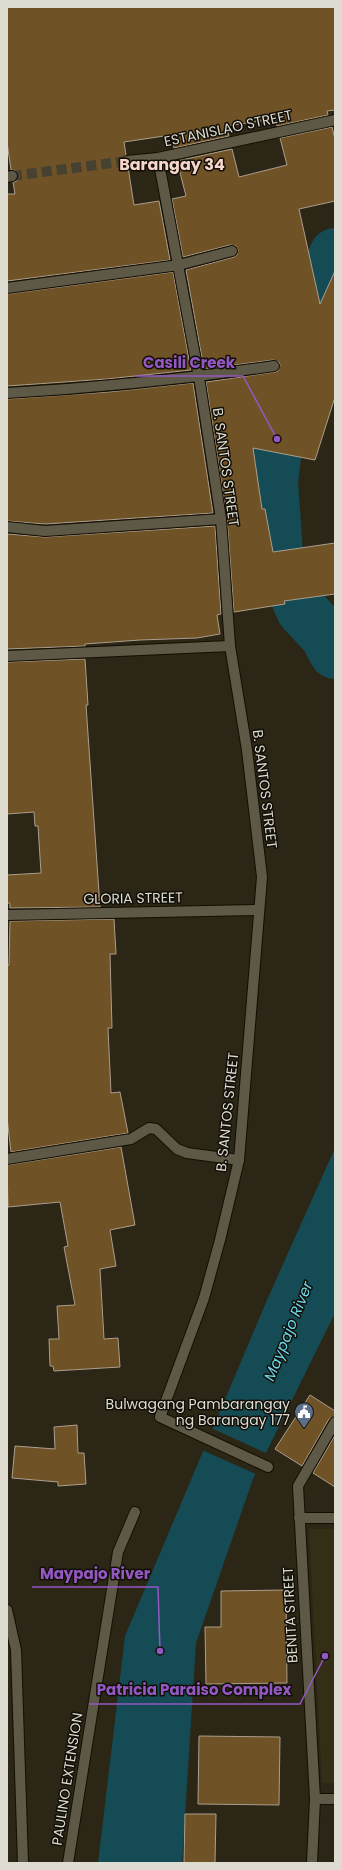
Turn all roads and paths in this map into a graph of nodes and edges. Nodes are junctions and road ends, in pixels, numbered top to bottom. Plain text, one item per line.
1 (335, 120) edge
2 (158, 158) junction
3 (127, 161) tunnel mouth
4 (232, 251) dead end
5 (179, 265) junction
6 (7, 288) edge
7 (274, 366) dead end
8 (199, 376) junction
9 (7, 393) edge
10 (221, 519) junction
11 (7, 527) edge
12 (230, 646) junction
13 (7, 656) edge
14 (259, 910) junction
15 (7, 915) edge
16 (7, 1159) edge
17 (239, 1160) junction
18 (335, 1422) edge
19 (268, 1467) dead end
20 (135, 1512) dead end
21 (298, 1518) junction
22 (335, 1518) edge
23 (7, 1610) edge
24 (315, 1799) junction
25 (335, 1799) edge
26 (23, 1863) edge
27 (68, 1863) edge
28 (312, 1863) edge

1 - 2 street, ESTANISLAO STREET
2 - 3 street, ESTANISLAO STREET
2 - 5 street, B. SANTOS STREET
4 - 5 street
5 - 6 street
5 - 8 street, B. SANTOS STREET
7 - 8 street
8 - 9 street
8 - 10 street, B. SANTOS STREET
10 - 11 street
10 - 12 street, B. SANTOS STREET
12 - 13 street
12 - 14 street, B. SANTOS STREET
14 - 15 street, GLORIA STREET
14 - 17 street, B. SANTOS STREET
16 - 17 street
17 - 19 street, B. SANTOS STREET
18 - 21 street, BENITA STREET
20 - 27 street, PAULINO EXTENSION
21 - 22 street
21 - 24 street, BENITA STREET
23 - 26 street
24 - 25 street
24 - 28 street, BENITA STREET

